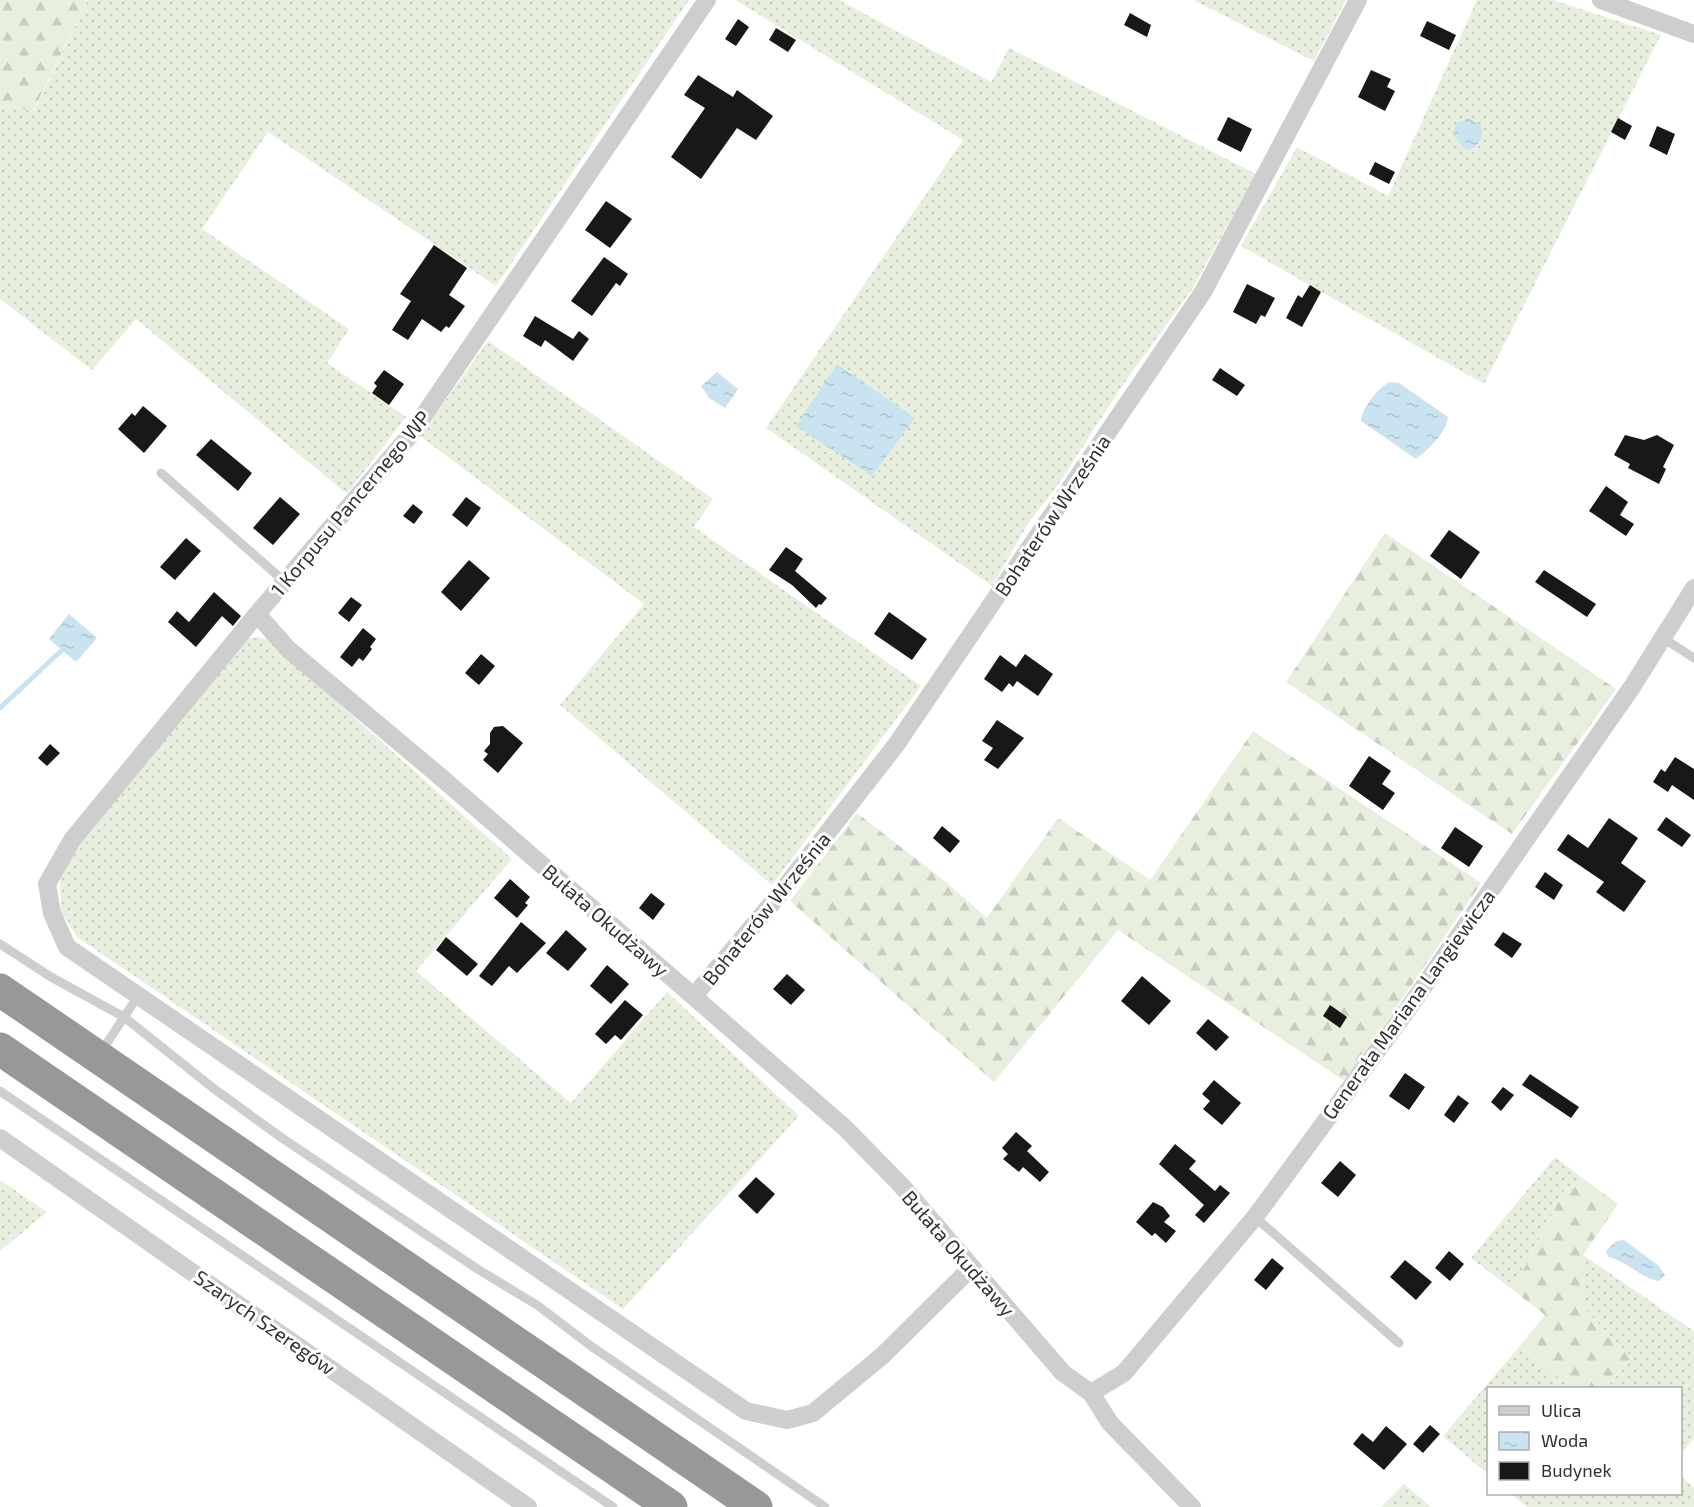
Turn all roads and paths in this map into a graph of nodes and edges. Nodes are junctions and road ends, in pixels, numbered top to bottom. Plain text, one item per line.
1 (707, 0) edge
2 (1358, 0) edge
3 (1601, 0) edge
4 (1694, 34) edge
5 (161, 473) dead end
6 (285, 582) junction
7 (1694, 588) edge
8 (257, 614) junction
9 (1663, 638) junction
10 (1694, 658) edge
11 (0, 944) edge
12 (0, 990) edge
13 (138, 996) junction
14 (694, 996) junction
15 (124, 1017) junction
16 (0, 1049) edge
17 (98, 1057) junction
18 (0, 1091) edge
19 (0, 1138) edge
20 (1255, 1217) junction
21 (971, 1268) junction
22 (1399, 1342) dead end
23 (1091, 1393) junction
24 (528, 1507) edge
25 (613, 1507) edge
26 (671, 1507) edge
27 (756, 1507) edge
28 (825, 1507) edge
29 (1192, 1507) edge

1 - 6 street, 1 Korpusu Pancernego WP
2 - 14 street, Bohaterów Września
3 - 4 street
5 - 6 lane
6 - 8 street, 1 Korpusu Pancernego WP
7 - 9 street, Generała Mariana Langiewicza
8 - 13 street, 1 Korpusu Pancernego WP
8 - 14 street, Bułata Okudżawy
9 - 10 lane
9 - 20 street, Generała Mariana Langiewicza
11 - 15 lane
12 - 17 highway
13 - 15 lane
13 - 21 street, 1 Korpusu Pancernego WP
14 - 21 street, Bułata Okudżawy
15 - 17 lane
15 - 28 lane
16 - 26 highway
17 - 27 highway
18 - 25 lane
19 - 24 street, Szarych Szeregów
20 - 22 lane
20 - 23 street, Generała Mariana Langiewicza
21 - 23 street, Bułata Okudżawy
23 - 29 street

